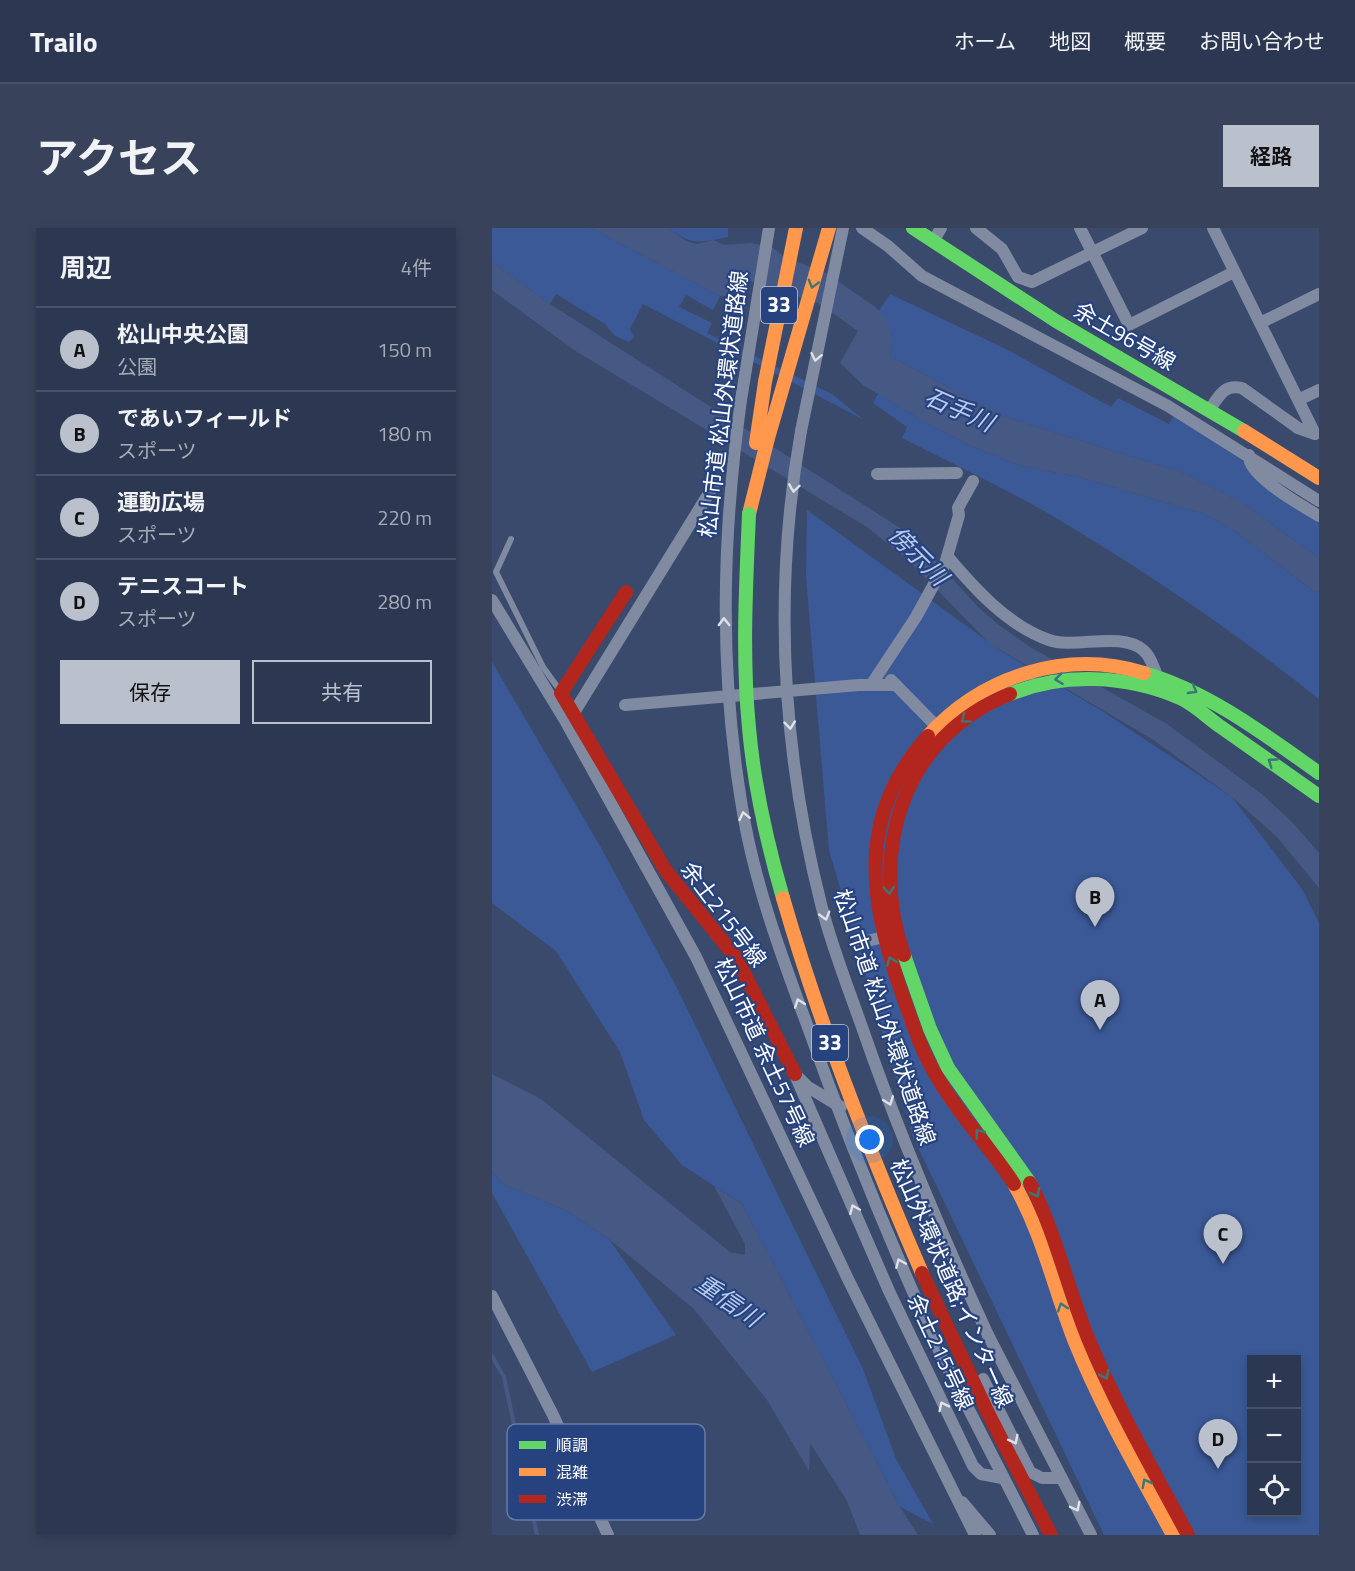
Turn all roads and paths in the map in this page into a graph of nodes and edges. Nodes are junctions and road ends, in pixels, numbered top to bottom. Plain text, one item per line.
1 (769, 228) edge
2 (781, 228) edge
3 (796, 228) edge
4 (829, 228) edge
5 (862, 228) edge
6 (913, 228) edge
7 (976, 228) edge
8 (1080, 228) edge
9 (1142, 228) edge
10 (1213, 228) edge
11 (842, 233) edge
12 (938, 234) edge
13 (1092, 253) junction
14 (1234, 272) junction
15 (1319, 294) edge
16 (1260, 323) junction
17 (765, 382) junction
18 (1319, 390) edge
19 (1299, 402) junction
20 (1210, 409) junction
21 (1284, 418) junction
22 (1316, 430) edge
23 (1249, 455) junction
24 (957, 473) dead end
25 (877, 474) dead end
26 (1319, 478) edge
27 (972, 481) dead end
28 (714, 485) dead end
29 (1319, 501) edge
30 (749, 514) junction
31 (1319, 516) edge
32 (511, 539) dead end
33 (946, 560) junction
34 (626, 592) dead end
35 (492, 600) edge
36 (882, 670) junction
37 (1156, 673) junction
38 (896, 685) junction
39 (871, 686) junction
40 (557, 697) junction
41 (625, 705) dead end
42 (570, 719) junction
43 (935, 725) junction
44 (945, 736) junction
45 (1319, 773) edge
46 (1319, 796) edge
47 (889, 935) junction
48 (860, 943) dead end
49 (795, 1074) junction
50 (492, 1296) edge
51 (557, 1424) edge
52 (1002, 1478) junction
53 (1061, 1478) junction
54 (955, 1494) junction
55 (601, 1520) edge
56 (608, 1535) edge
57 (975, 1535) edge
58 (990, 1535) edge
59 (1033, 1535) edge
60 (1051, 1535) edge
61 (1091, 1535) edge
62 (1173, 1535) edge
63 (1188, 1535) edge

52 -> 1 street, 松山市道 松山外環状道路線, bridge
2 - 17 main road
3 - 17 main road, 松山外環状道路;インター線 / 33
4 -> 30 main road, 33
5 - 23 street
6 - 12 main road, 余土96号線
7 - 13 street
8 - 13 street
9 - 13 street
10 - 14 street
11 -> 53 street, 松山市道 松山外環状道路線, bridge
12 - 20 main road, 余土96号線
13 - 14 street
14 - 16 street
15 - 16 street
16 - 19 street
17 - 30 main road, 松山外環状道路;インター線 / 33
18 - 19 street
19 - 21 street
19 - 22 street
20 - 21 street
20 - 26 main road, 余土96号線
21 - 22 street
23 - 29 street
23 - 31 street
24 - 25 street
27 - 33 street
28 - 42 street
30 - 60 main road, 松山外環状道路;インター線 / 33, bridge
32 - 40 lane
33 - 36 street
33 - 37 street
34 - 40 main road
35 - 40 street
36 - 38 street
36 - 39 street
37 - 43 main road
37 -> 45 main road
38 - 39 street
38 - 43 street
39 - 41 street
40 - 42 main road, 余土215号線
42 - 49 main road, 余土215号線
42 - 54 street, 松山市道 余土57号線
43 - 44 street
43 - 47 main road
46 -> 44 main road
44 -> 47 main road
47 - 48 street
62 -> 47 main road
47 -> 63 main road
52 -> 49 street, 余土215号線
49 -> 53 street
50 - 51 street
52 - 59 street, 松山市道 松山外環状道路線
53 -> 61 street, 松山市道 松山外環状道路線
54 - 57 street, 松山市道 余土57号線
54 - 58 street
55 - 56 street

